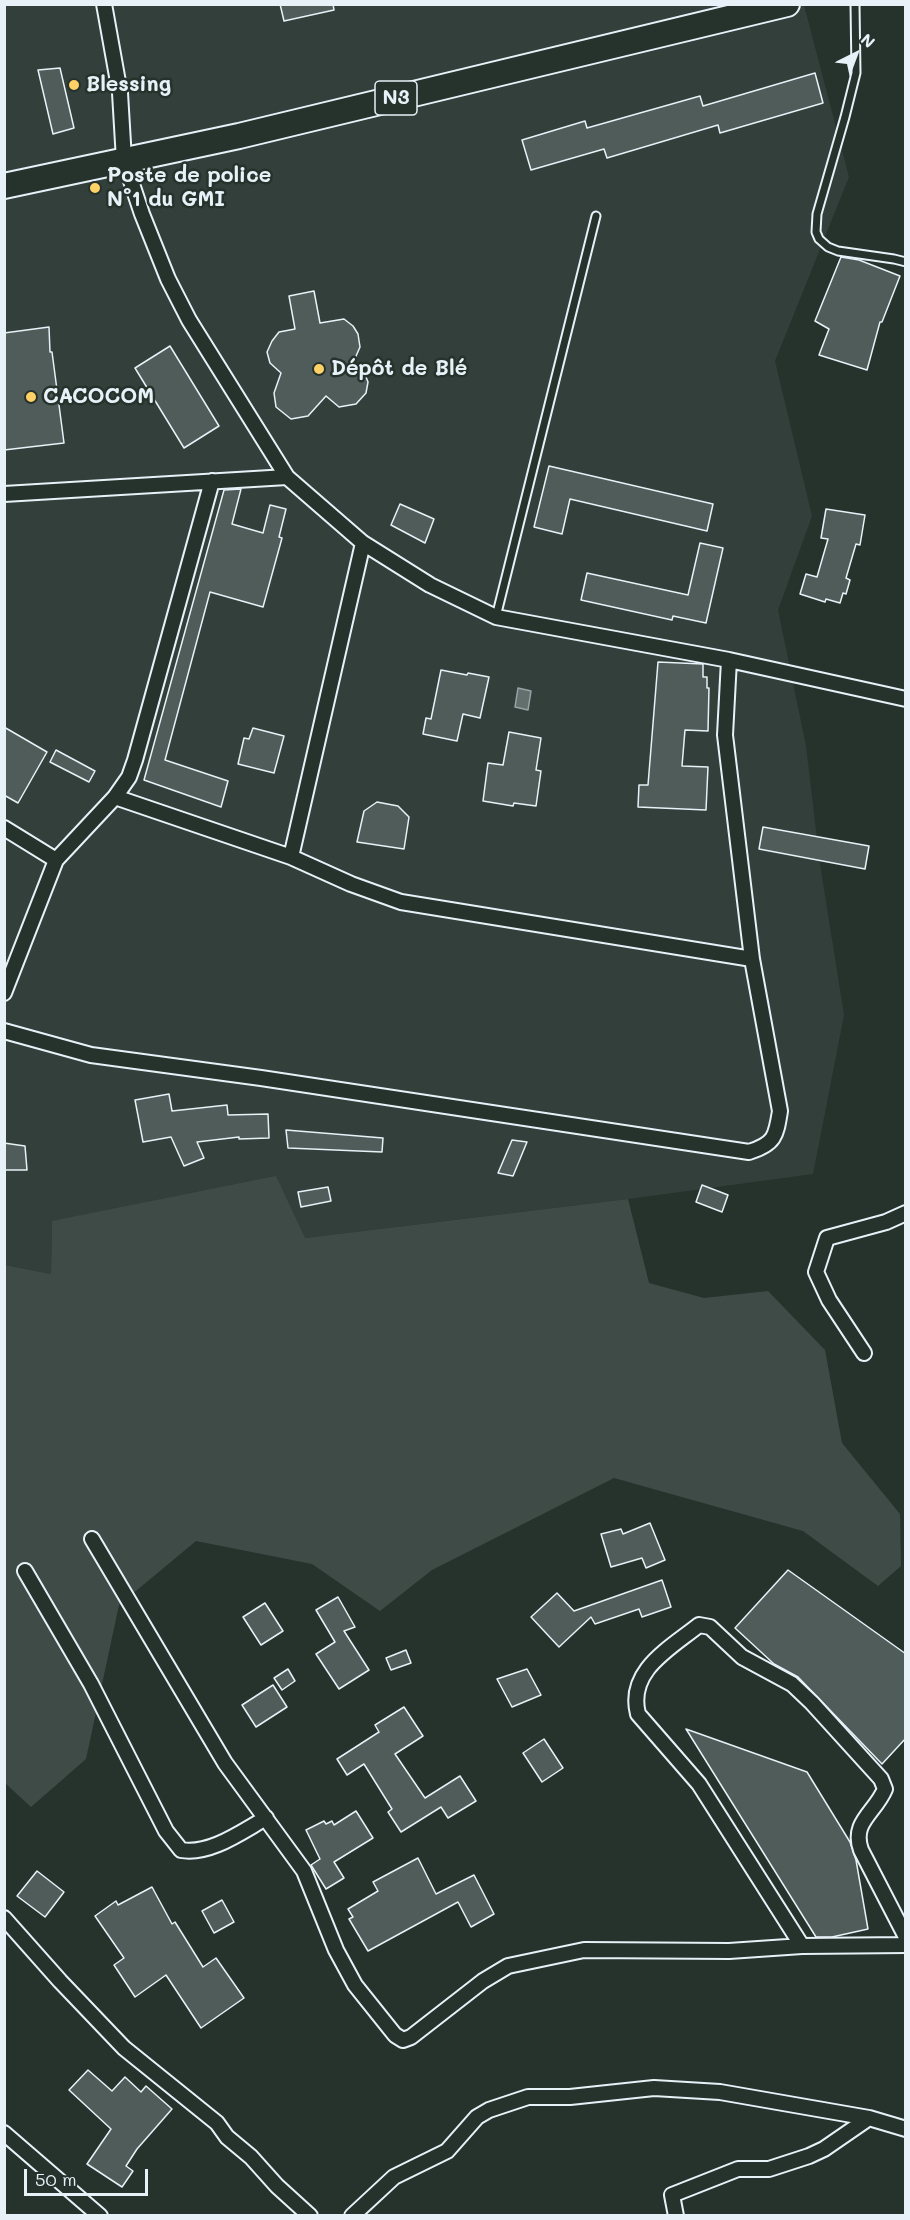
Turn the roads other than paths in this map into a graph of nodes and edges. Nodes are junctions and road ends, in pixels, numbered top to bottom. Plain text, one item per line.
1 (104, 4) edge
2 (787, 4) edge
3 (855, 4) edge
4 (124, 160) junction
5 (4, 186) edge
6 (596, 216) dead end
7 (906, 262) edge
8 (287, 477) junction
9 (212, 482) junction
10 (4, 494) edge
11 (363, 543) junction
12 (496, 617) junction
13 (729, 660) junction
14 (906, 699) edge
15 (115, 797) junction
16 (4, 828) edge
17 (291, 857) junction
18 (56, 860) junction
19 (752, 959) junction
20 (4, 993) edge
21 (4, 1031) edge
22 (906, 1213) edge
23 (864, 1353) dead end
24 (92, 1539) dead end
25 (25, 1571) dead end
26 (266, 1818) junction
27 (4, 1918) edge
28 (906, 1937) edge
29 (906, 1945) edge
30 (802, 1946) junction
31 (869, 2118) junction
32 (906, 2129) edge
33 (4, 2133) edge
34 (100, 2216) edge
35 (310, 2216) edge
36 (352, 2216) edge
37 (676, 2216) edge

1 - 4 street
2 - 4 highway, N3
3 - 7 lane
4 - 5 highway, N3
4 - 8 street
6 - 12 lane
8 - 9 street
8 - 11 street
9 - 10 street
9 - 15 street
11 - 12 street
11 - 17 street
12 - 13 street
13 - 14 street
13 - 19 street
15 - 17 street
15 - 18 street
16 - 18 street
17 - 19 street
18 - 20 street
19 - 21 street
22 - 23 street
24 - 26 street
25 - 26 street
26 - 30 street
27 - 35 street
28 - 30 street
29 - 30 street
31 - 32 street
31 - 36 street
31 - 37 street
33 - 34 street

